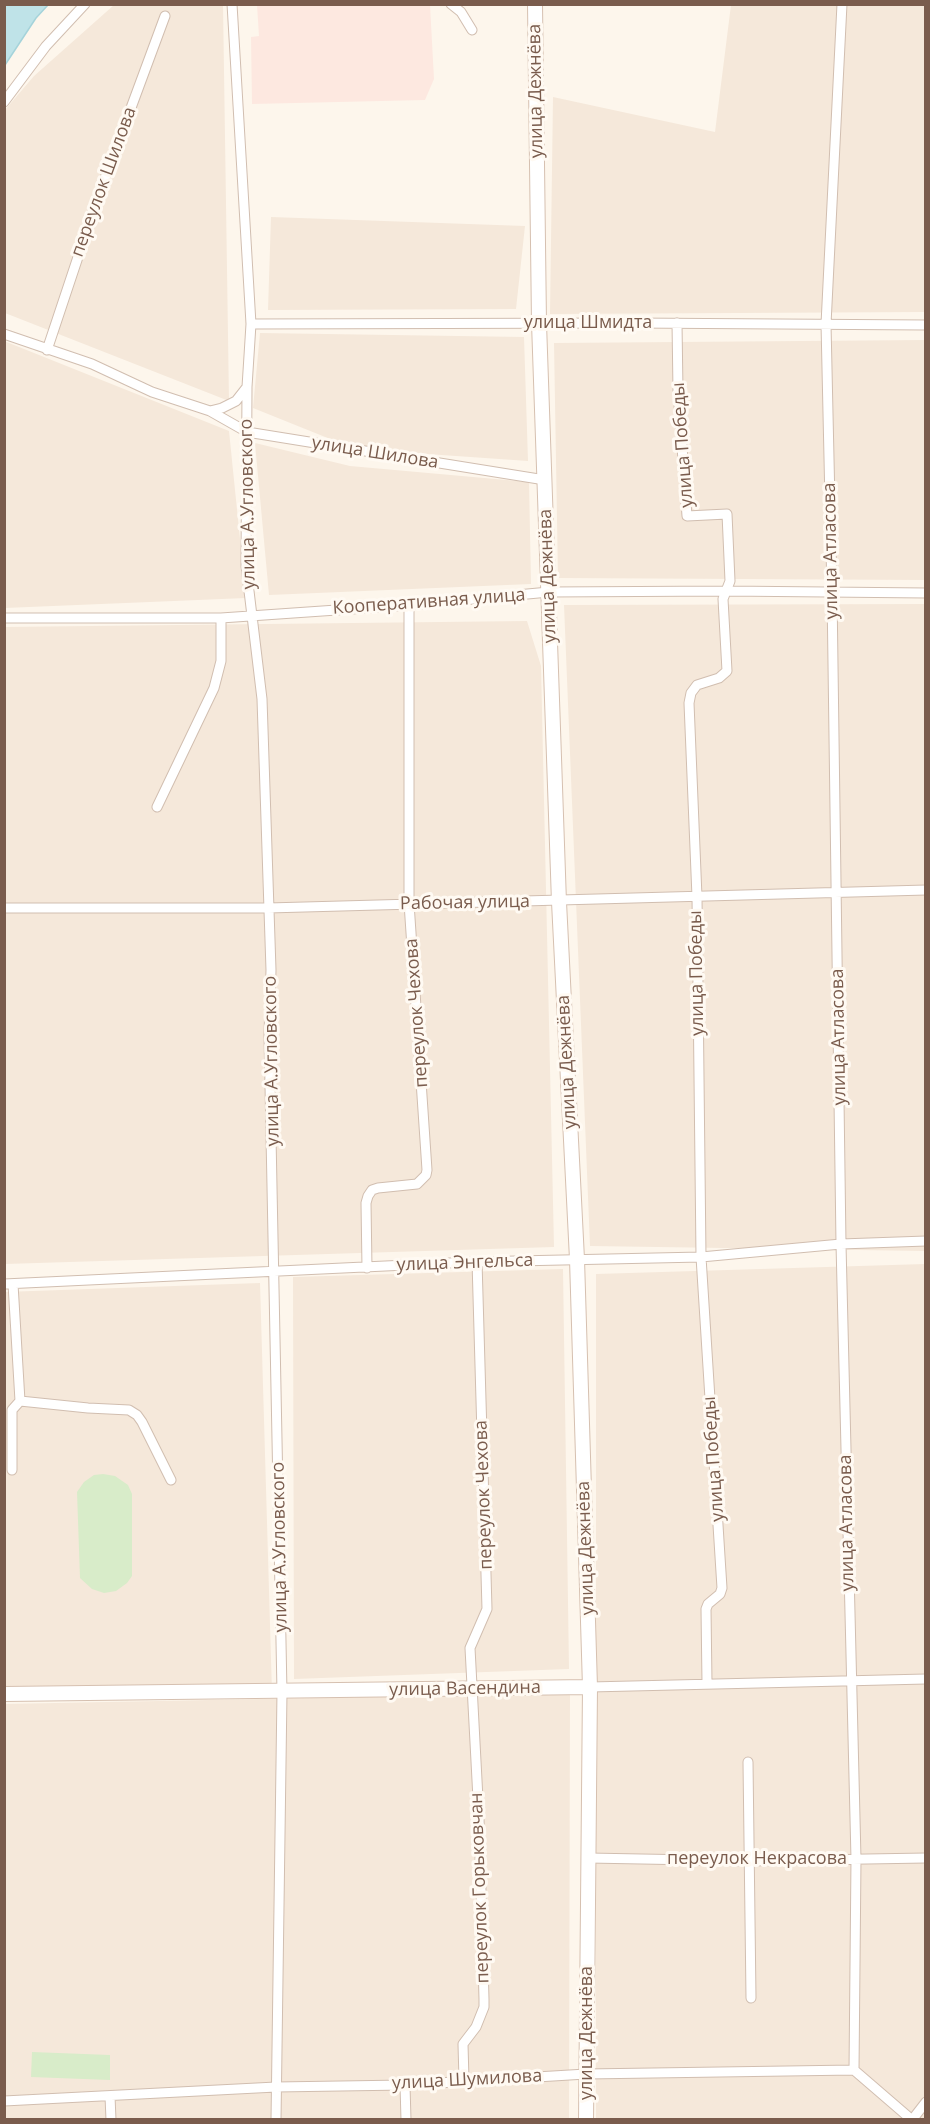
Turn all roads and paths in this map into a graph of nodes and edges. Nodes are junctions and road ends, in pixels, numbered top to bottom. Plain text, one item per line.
1 (85, 4) edge
2 (232, 4) edge
3 (451, 4) edge
4 (535, 4) edge
5 (842, 4) edge
6 (165, 16) dead end
7 (471, 30) dead end
8 (4, 102) edge
9 (539, 323) junction
10 (677, 323) junction
11 (251, 324) junction
12 (826, 324) junction
13 (926, 325) edge
14 (4, 334) edge
15 (47, 350) junction
16 (247, 387) junction
17 (210, 411) junction
18 (247, 432) junction
19 (545, 480) junction
20 (727, 591) junction
21 (549, 592) junction
22 (832, 592) junction
23 (926, 593) edge
24 (409, 605) junction
25 (250, 614) junction
26 (4, 618) edge
27 (221, 618) junction
28 (157, 807) dead end
29 (926, 890) edge
30 (837, 893) junction
31 (697, 897) junction
32 (559, 902) junction
33 (409, 903) junction
34 (4, 908) edge
35 (268, 908) junction
36 (926, 1241) edge
37 (841, 1244) junction
38 (701, 1257) junction
39 (578, 1259) junction
40 (477, 1262) junction
41 (367, 1268) junction
42 (275, 1271) junction
43 (9, 1284) edge
44 (20, 1401) junction
45 (12, 1470) dead end
46 (171, 1480) dead end
47 (926, 1679) edge
48 (851, 1681) junction
49 (707, 1683) junction
50 (590, 1687) junction
51 (471, 1689) junction
52 (282, 1692) junction
53 (4, 1694) edge
54 (748, 1762) dead end
55 (588, 1858) junction
56 (926, 1858) edge
57 (856, 1859) junction
58 (749, 1861) junction
59 (751, 1998) dead end
60 (854, 2070) junction
61 (586, 2074) junction
62 (465, 2080) junction
63 (405, 2085) junction
64 (276, 2087) junction
65 (110, 2096) junction
66 (4, 2101) edge
67 (926, 2102) edge
68 (111, 2120) edge
69 (276, 2120) edge
70 (406, 2120) edge
71 (586, 2120) edge
72 (912, 2120) edge

1 - 8 street
2 - 11 street, улица А.Угловского
3 - 7 street
4 - 9 main road, улица Дежнёва
5 - 12 street, улица Атласова
6 - 15 street, переулок Шилова
9 - 10 street, улица Шмидта
9 - 11 street, улица Шмидта
9 - 19 main road, улица Дежнёва
10 - 12 street, улица Шмидта
10 - 20 street, улица Победы
11 - 16 street, улица А.Угловского
12 - 13 street, улица Шмидта
12 - 22 street, улица Атласова
14 - 15 street, улица Шилова
15 - 17 street, улица Шилова
16 - 17 street
16 - 18 street, улица А.Угловского
17 - 18 street, улица Шилова
18 - 19 street, улица Шилова
18 - 25 street, улица А.Угловского
19 - 21 main road, улица Дежнёва
20 - 21 street, Кооперативная улица
20 - 22 street, Кооперативная улица
20 - 31 street, улица Победы
21 - 24 street, Кооперативная улица
21 - 32 main road, улица Дежнёва
22 - 23 street, Кооперативная улица
22 - 30 street, улица Атласова
24 - 25 street, Кооперативная улица
24 - 33 street, переулок Чехова
25 - 27 street, Кооперативная улица
25 - 35 street, улица А.Угловского
26 - 27 street, Кооперативная улица
27 - 28 street
29 - 30 street, Рабочая улица
30 - 31 street, Рабочая улица
30 - 37 street, улица Атласова
31 - 32 street, Рабочая улица
31 - 38 street, улица Победы
32 - 33 street, Рабочая улица
32 - 39 main road, улица Дежнёва
33 - 35 street, Рабочая улица
33 - 41 street, переулок Чехова
34 - 35 street, Рабочая улица
35 - 42 street, улица А.Угловского
36 - 37 street, улица Энгельса
37 - 38 street, улица Энгельса
37 - 48 street, улица Атласова
38 - 39 street, улица Энгельса
38 - 49 street, улица Победы
39 - 40 street, улица Энгельса
39 - 50 main road, улица Дежнёва
40 - 41 street, улица Энгельса
40 - 51 street, переулок Чехова
41 - 42 street, улица Энгельса
42 - 43 street, улица Энгельса
42 - 52 street, улица А.Угловского
43 - 44 street
44 - 45 street
44 - 46 street
47 - 48 street, улица Васендина
48 - 49 street, улица Васендина
48 - 57 street, улица Атласова
49 - 50 street, улица Васендина
50 - 51 main road, улица Васендина
50 - 55 main road, улица Дежнёва
51 - 52 main road, улица Васендина
51 - 62 street, переулок Горьковчан
52 - 53 main road, улица Васендина
52 - 64 street, улица А.Угловского
54 - 58 street
55 - 58 street, переулок Некрасова
55 - 61 main road, улица Дежнёва
56 - 57 street, переулок Некрасова
57 - 58 street, переулок Некрасова
57 - 60 street, улица Атласова
58 - 59 street
60 - 61 street, улица Шумилова
60 - 72 street
61 - 62 street, улица Шумилова
61 - 71 main road, улица Дежнёва
62 - 63 street, улица Шумилова
63 - 64 street, улица Шумилова
63 - 70 street
64 - 65 street, улица Шумилова
64 - 69 street, улица А.Угловского
65 - 66 street, улица Шумилова
65 - 68 street
67 - 72 street

